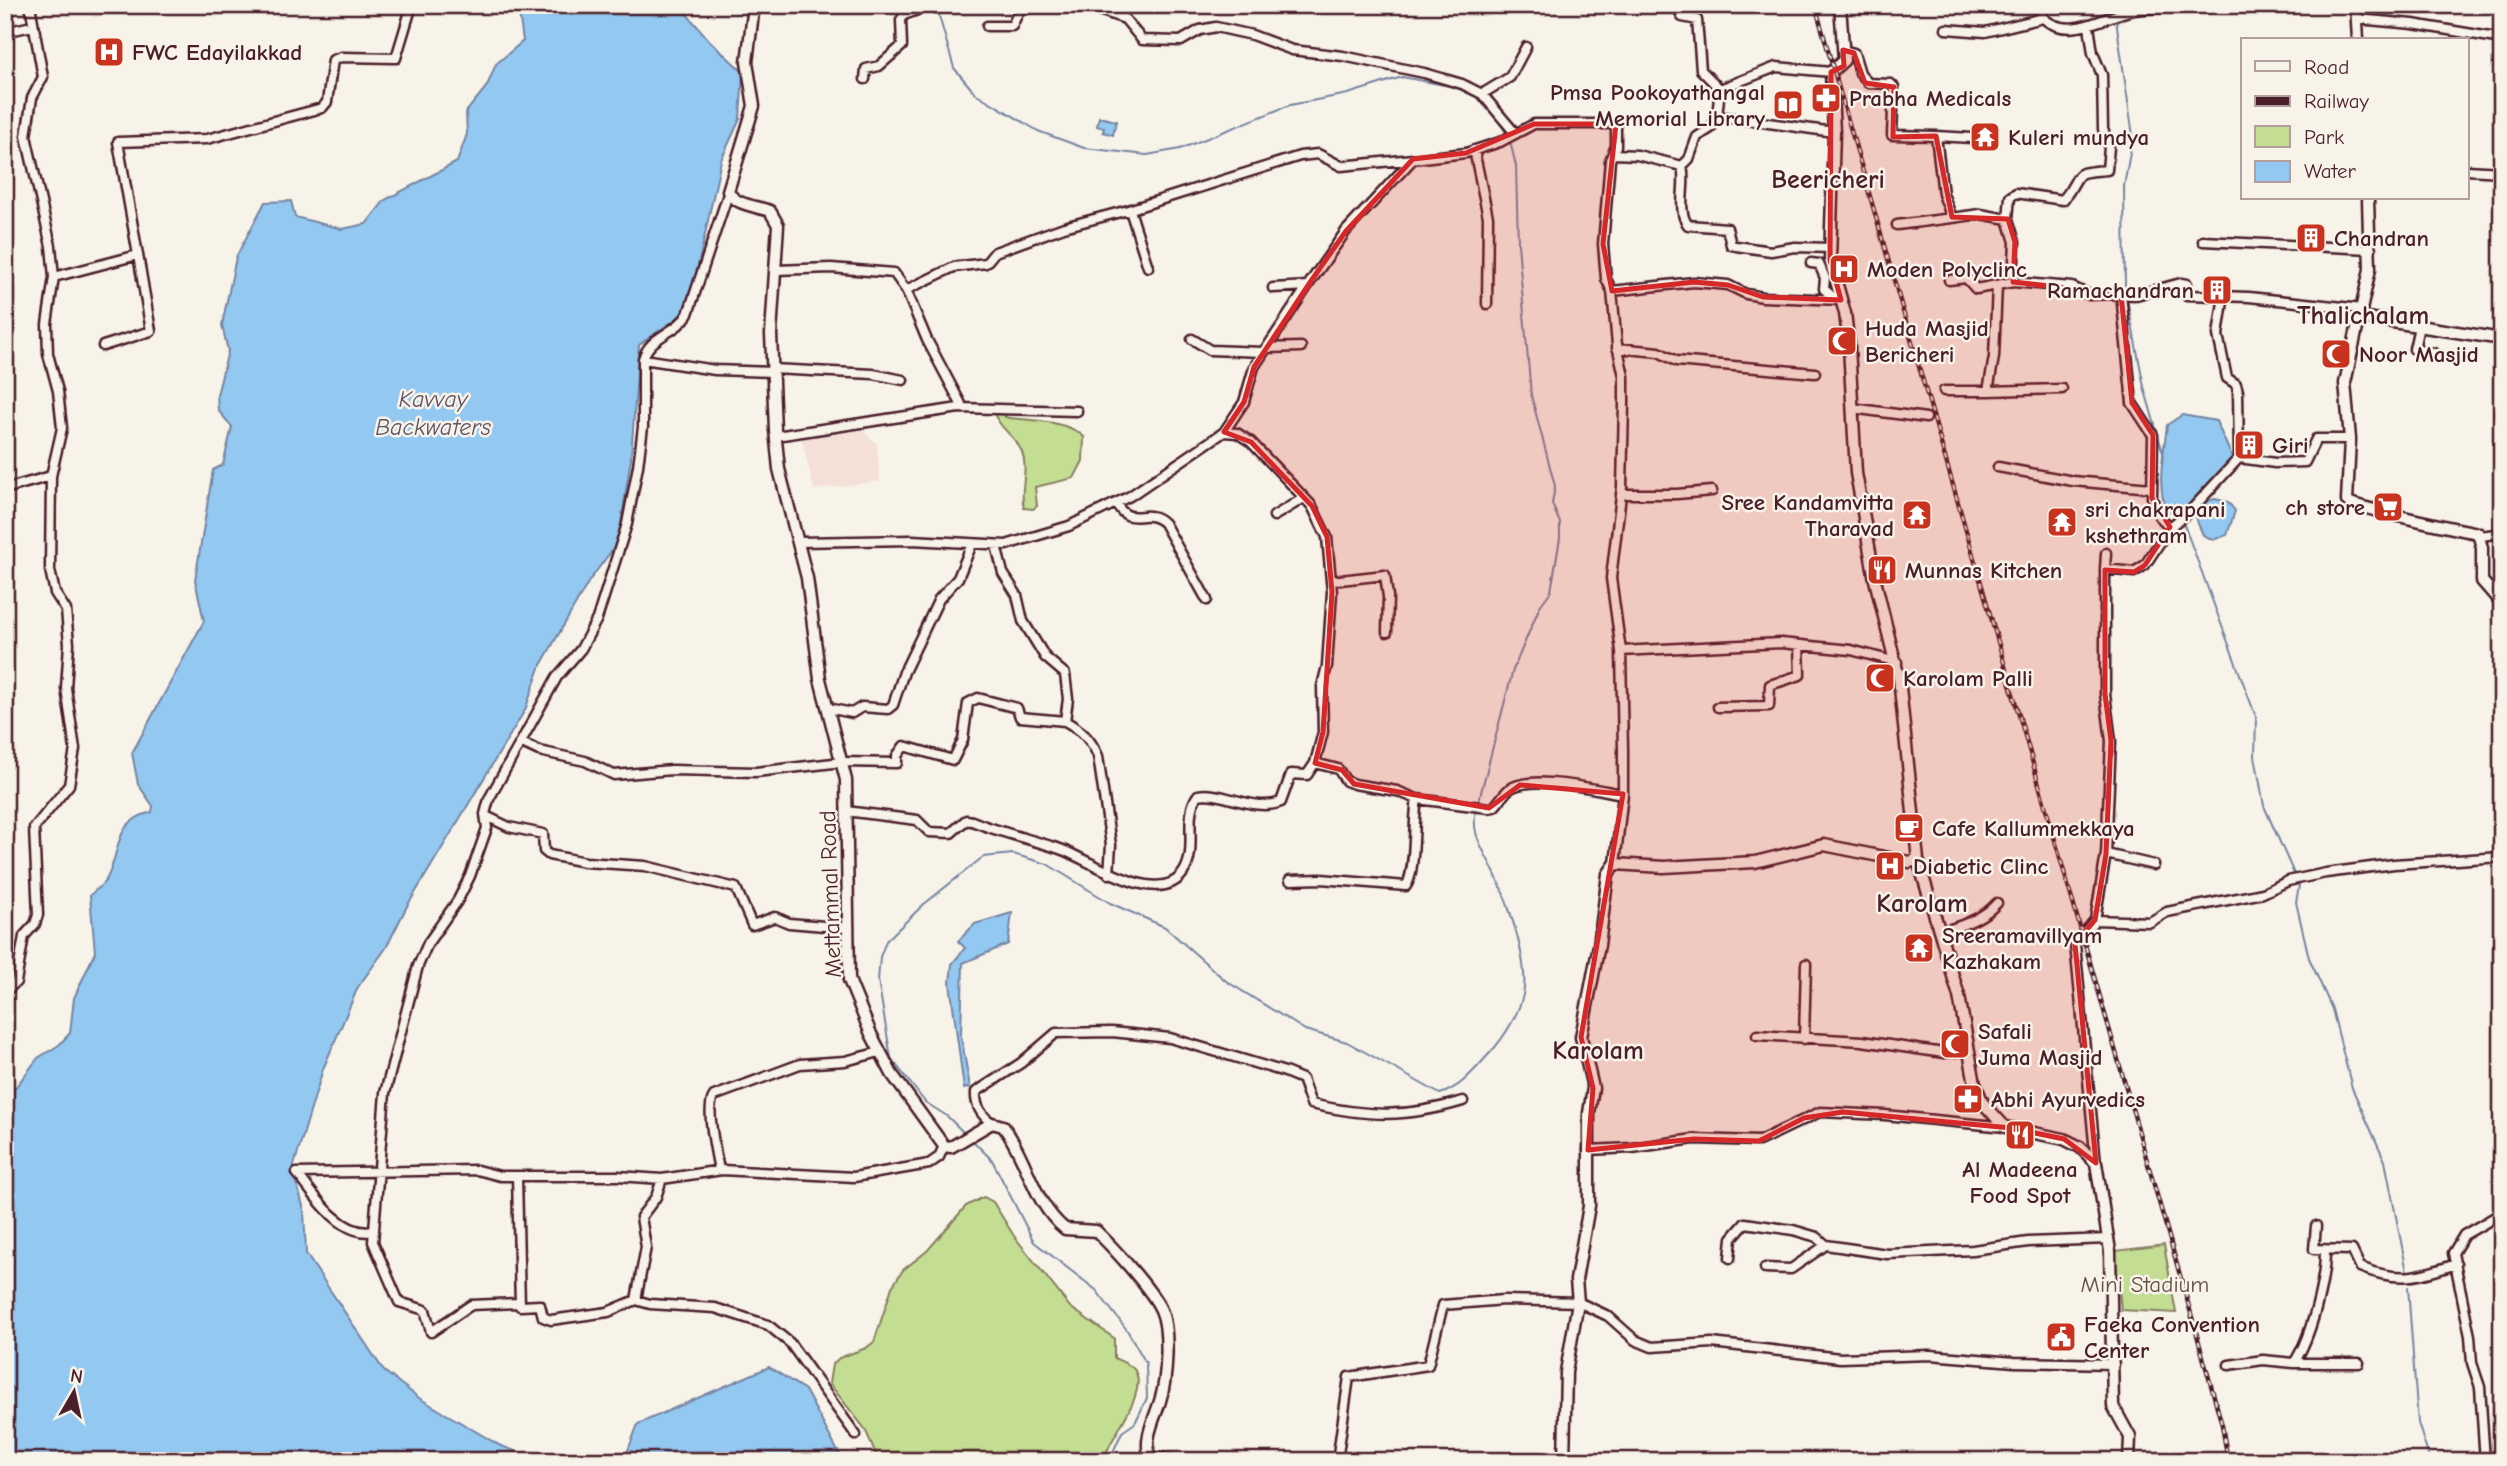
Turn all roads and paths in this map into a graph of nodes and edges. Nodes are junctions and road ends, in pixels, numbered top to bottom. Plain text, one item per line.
1 (30, 5) edge
2 (412, 5) edge
3 (754, 5) edge
4 (932, 5) edge
5 (1064, 5) edge
6 (1085, 5) edge
7 (1677, 5) edge
8 (1840, 5) edge
9 (2040, 5) edge
10 (2279, 5) edge
11 (2339, 5) edge
12 (2357, 11) edge
13 (2043, 18) junction
14 (32, 26) junction
15 (988, 26) dead end
16 (2089, 26) junction
17 (1946, 29) dead end
18 (5, 32) edge
19 (2358, 38) edge
20 (2502, 39) edge
21 (1526, 47) dead end
22 (1843, 50) junction
23 (1831, 72) junction
24 (865, 79) dead end
25 (1720, 89) junction
26 (1482, 94) junction
27 (1717, 116) junction
28 (1834, 132) junction
29 (1515, 133) junction
30 (1936, 136) junction
31 (1972, 138) dead end
32 (1474, 150) junction
33 (1613, 154) junction
34 (1413, 159) junction
35 (1682, 166) junction
36 (2468, 170) edge
37 (2502, 172) edge
38 (728, 194) junction
39 (2368, 200) edge
40 (1130, 210) junction
41 (1952, 218) junction
42 (2008, 219) junction
43 (1896, 225) dead end
44 (2203, 241) dead end
45 (1831, 248) junction
46 (2371, 249) junction
47 (138, 255) junction
48 (1811, 263) dead end
49 (1148, 267) dead end
50 (776, 270) junction
51 (54, 277) junction
52 (1949, 280) dead end
53 (2013, 282) junction
54 (1997, 285) junction
55 (1308, 286) junction
56 (1273, 288) dead end
57 (906, 290) junction
58 (1612, 291) junction
59 (2124, 294) junction
60 (2224, 295) junction
61 (1840, 303) junction
62 (1487, 304) dead end
63 (2361, 313) junction
64 (2419, 326) junction
65 (1192, 339) dead end
66 (2502, 339) edge
67 (103, 346) dead end
68 (1301, 347) dead end
69 (1617, 348) junction
70 (1264, 350) junction
71 (2434, 353) dead end
72 (643, 359) junction
73 (772, 371) junction
74 (1815, 373) dead end
75 (903, 380) dead end
76 (2062, 389) dead end
77 (1944, 391) dead end
78 (1988, 391) junction
79 (959, 408) junction
80 (1852, 408) junction
81 (1077, 411) dead end
82 (1926, 418) dead end
83 (1224, 432) junction
84 (776, 436) junction
85 (2350, 439) junction
86 (2239, 458) junction
87 (1998, 467) dead end
88 (51, 476) junction
89 (2151, 488) junction
90 (5, 489) edge
91 (1712, 491) dead end
92 (1621, 494) junction
93 (1304, 498) junction
94 (1116, 503) junction
95 (1274, 516) dead end
96 (2170, 527) junction
97 (2502, 533) edge
98 (2481, 536) junction
99 (799, 542) junction
100 (972, 544) junction
101 (996, 545) junction
102 (2106, 553) dead end
103 (2105, 569) junction
104 (1331, 581) junction
105 (1207, 600) dead end
106 (2502, 604) edge
107 (1387, 632) dead end
108 (1799, 645) junction
109 (1621, 651) junction
110 (1897, 662) junction
111 (1718, 707) dead end
112 (828, 708) junction
113 (1065, 721) junction
114 (522, 743) junction
115 (842, 762) junction
116 (1315, 763) junction
117 (1623, 794) junction
118 (1417, 799) junction
119 (846, 811) junction
120 (486, 816) junction
121 (2106, 854) junction
122 (2502, 856) edge
123 (1918, 860) junction
124 (1615, 864) junction
125 (2154, 865) dead end
126 (1109, 874) junction
127 (1290, 880) dead end
128 (1997, 904) dead end
129 (2095, 920) junction
130 (848, 928) junction
131 (1939, 929) junction
132 (1807, 964) dead end
133 (6, 990) edge
134 (1757, 1035) dead end
135 (1804, 1039) junction
136 (1969, 1049) junction
137 (880, 1052) junction
138 (1463, 1101) dead end
139 (992, 1123) junction
140 (2005, 1127) junction
141 (944, 1146) junction
142 (1588, 1150) junction
143 (2096, 1163) junction
144 (719, 1170) junction
145 (377, 1172) junction
146 (517, 1175) junction
147 (662, 1179) junction
148 (2502, 1213) edge
149 (2316, 1226) dead end
150 (373, 1231) junction
151 (2109, 1239) junction
152 (1826, 1245) junction
153 (2325, 1251) junction
154 (1730, 1258) dead end
155 (2456, 1264) junction
156 (1765, 1268) dead end
157 (636, 1300) junction
158 (1578, 1302) junction
159 (518, 1303) junction
160 (2294, 1363) junction
161 (2359, 1363) dead end
162 (2114, 1364) junction
163 (2229, 1365) dead end
164 (856, 1435) dead end
165 (1150, 1457) junction
166 (1137, 1461) edge
167 (1175, 1461) edge
168 (1336, 1461) edge
169 (1469, 1461) edge
170 (1498, 1461) edge
171 (1564, 1461) edge
172 (2129, 1461) edge
173 (2485, 1461) edge

1 - 14 street
2 - 47 street
3 - 38 main road
4 - 24 street
5 - 15 street
6 - 26 street
7 - 25 street
8 - 22 main road
9 - 13 street
10 - 16 street
11 - 12 street
12 - 19 main road
12 - 20 street
13 - 16 street
13 - 17 street
14 - 18 street
14 - 51 street
16 - 42 street
21 - 26 street
22 - 23 main road
22 - 30 street
23 - 25 street
23 - 28 main road
25 - 27 street
26 - 29 street
27 - 28 street
27 - 35 street
28 - 45 main road
29 - 32 street
29 - 33 street
30 - 31 street
30 - 41 street
32 - 34 street
32 - 62 street
33 - 35 street
33 - 58 street
34 - 40 street
34 - 55 street
35 - 45 street
36 - 37 street
38 - 50 main road, Mettammal Road
38 - 72 street
39 - 46 main road
40 - 49 street
40 - 57 street
41 - 42 street
41 - 43 street
42 - 53 street
44 - 46 street
45 - 61 main road
46 - 63 main road
47 - 51 street
47 - 67 street
48 - 61 street
50 - 57 street
50 - 73 main road, Mettammal Road
51 - 88 street
52 - 54 street
53 - 54 street
53 - 59 street
54 - 78 street
55 - 56 street
55 - 70 street
57 - 79 street
58 - 61 street
58 - 69 street
59 - 60 street
59 - 89 street
60 - 63 street
60 - 86 street
61 - 80 main road
63 - 64 main road
63 - 85 main road
64 - 66 main road
64 - 71 street
65 - 70 street
68 - 70 street
69 - 74 street
69 - 92 street
70 - 83 street
72 - 73 street
72 - 114 street
73 - 75 street
73 - 84 main road, Mettammal Road
76 - 78 street
77 - 78 street
79 - 81 street
79 - 84 street
80 - 82 street
80 - 110 main road
83 - 93 street
83 - 94 street
84 - 99 main road, Mettammal Road
85 - 86 street
85 - 98 main road
86 - 96 street
87 - 89 street
88 - 90 street
88 - 133 street
89 - 96 street
91 - 92 street
92 - 109 street
93 - 95 street
93 - 104 street
94 - 101 street
94 - 105 street
96 - 103 street
97 - 98 street
98 - 106 main road
99 - 100 street
99 - 112 main road, Mettammal Road
100 - 101 street
100 - 112 street
101 - 113 street
102 - 103 street
103 - 121 street
104 - 107 street
104 - 116 street
108 - 109 street
108 - 110 street
108 - 111 street
109 - 117 street
110 - 123 main road
112 - 115 main road, Mettammal Road
113 - 115 street
113 - 126 street
114 - 115 street
114 - 120 street
115 - 119 main road, Mettammal Road
116 - 118 street
116 - 126 street
117 - 118 street
117 - 124 street
118 - 127 street
119 - 126 street
119 - 130 main road, Mettammal Road
120 - 130 street
120 - 145 street
121 - 125 street
121 - 129 street
122 - 129 street
123 - 124 main road
123 - 131 main road
124 - 142 main road
128 - 131 street
129 - 143 street
130 - 137 main road, Mettammal Road
131 - 136 main road
132 - 135 street
134 - 135 street
135 - 136 street
136 - 140 main road
137 - 141 main road, Mettammal Road
137 - 144 street
138 - 139 street
139 - 141 main road
139 - 165 main road
140 - 142 street
140 - 143 main road
141 - 144 street
142 - 158 main road
143 - 151 main road
144 - 147 street
145 - 146 street
145 - 150 street
145 - 150 street
146 - 147 street
146 - 159 street
147 - 157 street
148 - 155 street
149 - 153 street
150 - 159 street
151 - 152 street
151 - 162 main road
152 - 154 street
152 - 156 street
153 - 155 street
153 - 160 street
155 - 173 street
157 - 159 street
157 - 164 street
158 - 162 street
158 - 168 street
158 - 171 main road
160 - 161 street
160 - 163 street
162 - 172 main road
165 - 166 street
165 - 167 main road
169 - 170 main road

